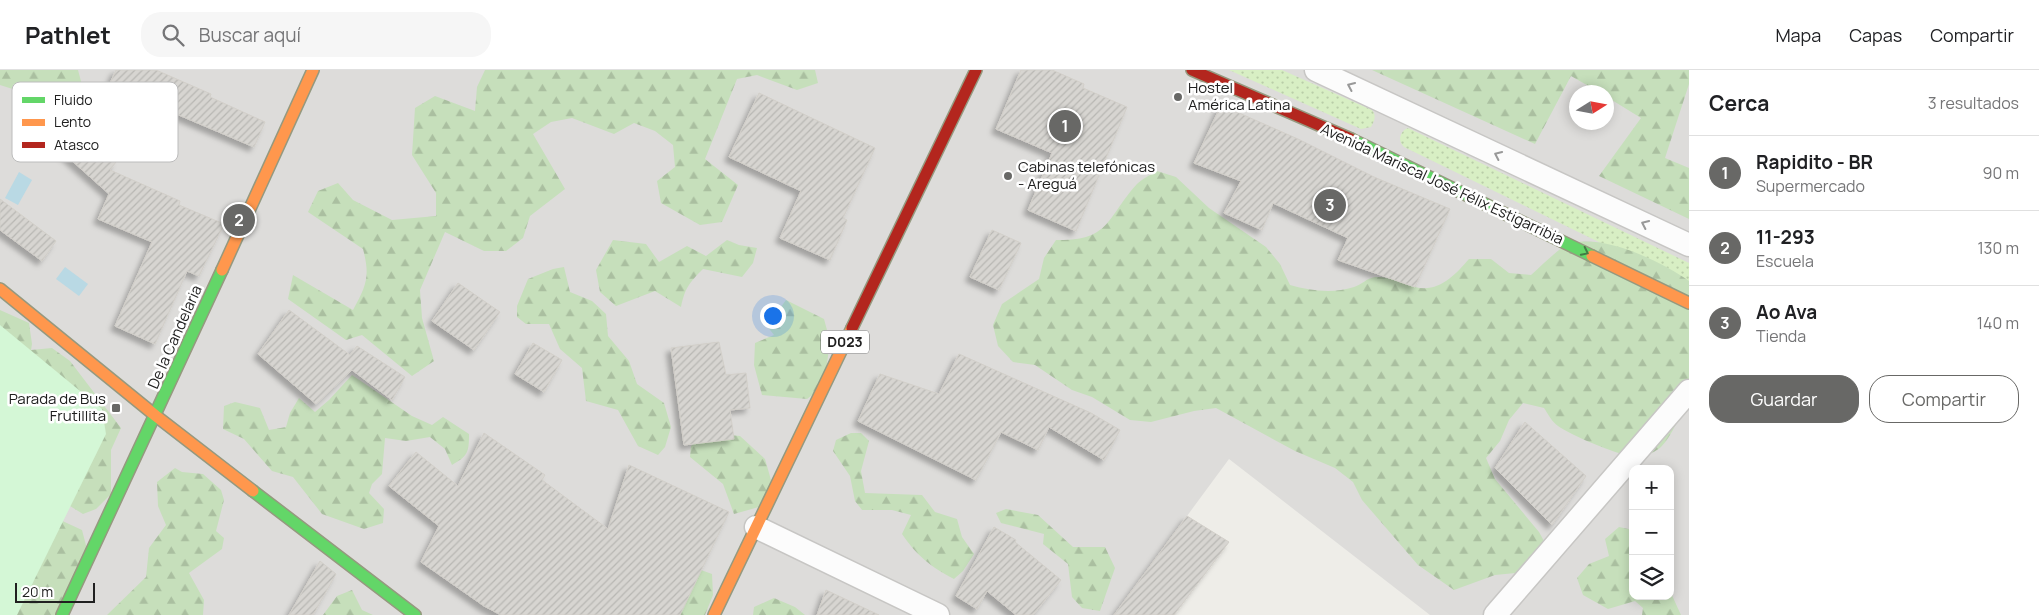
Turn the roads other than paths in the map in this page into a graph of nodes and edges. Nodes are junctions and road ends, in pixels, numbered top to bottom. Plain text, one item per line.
1 (313, 70) edge
2 (976, 70) edge
3 (1192, 70) edge
4 (1316, 70) edge
5 (1689, 245) edge
6 (0, 289) edge
7 (1689, 302) edge
8 (1689, 391) edge
9 (156, 416) junction
10 (756, 527) junction
11 (62, 615) edge
12 (415, 615) edge
13 (714, 615) edge
14 (938, 615) edge
15 (1495, 615) edge

1 - 9 street, De la Candelaria
2 - 10 street, D023
3 -> 7 street, Avenida Mariscal José Félix Estigarribia
5 -> 4 street
6 - 9 street
8 - 15 street
9 - 11 street, De la Candelaria
9 - 12 street
10 - 13 street, D023
10 - 14 street

